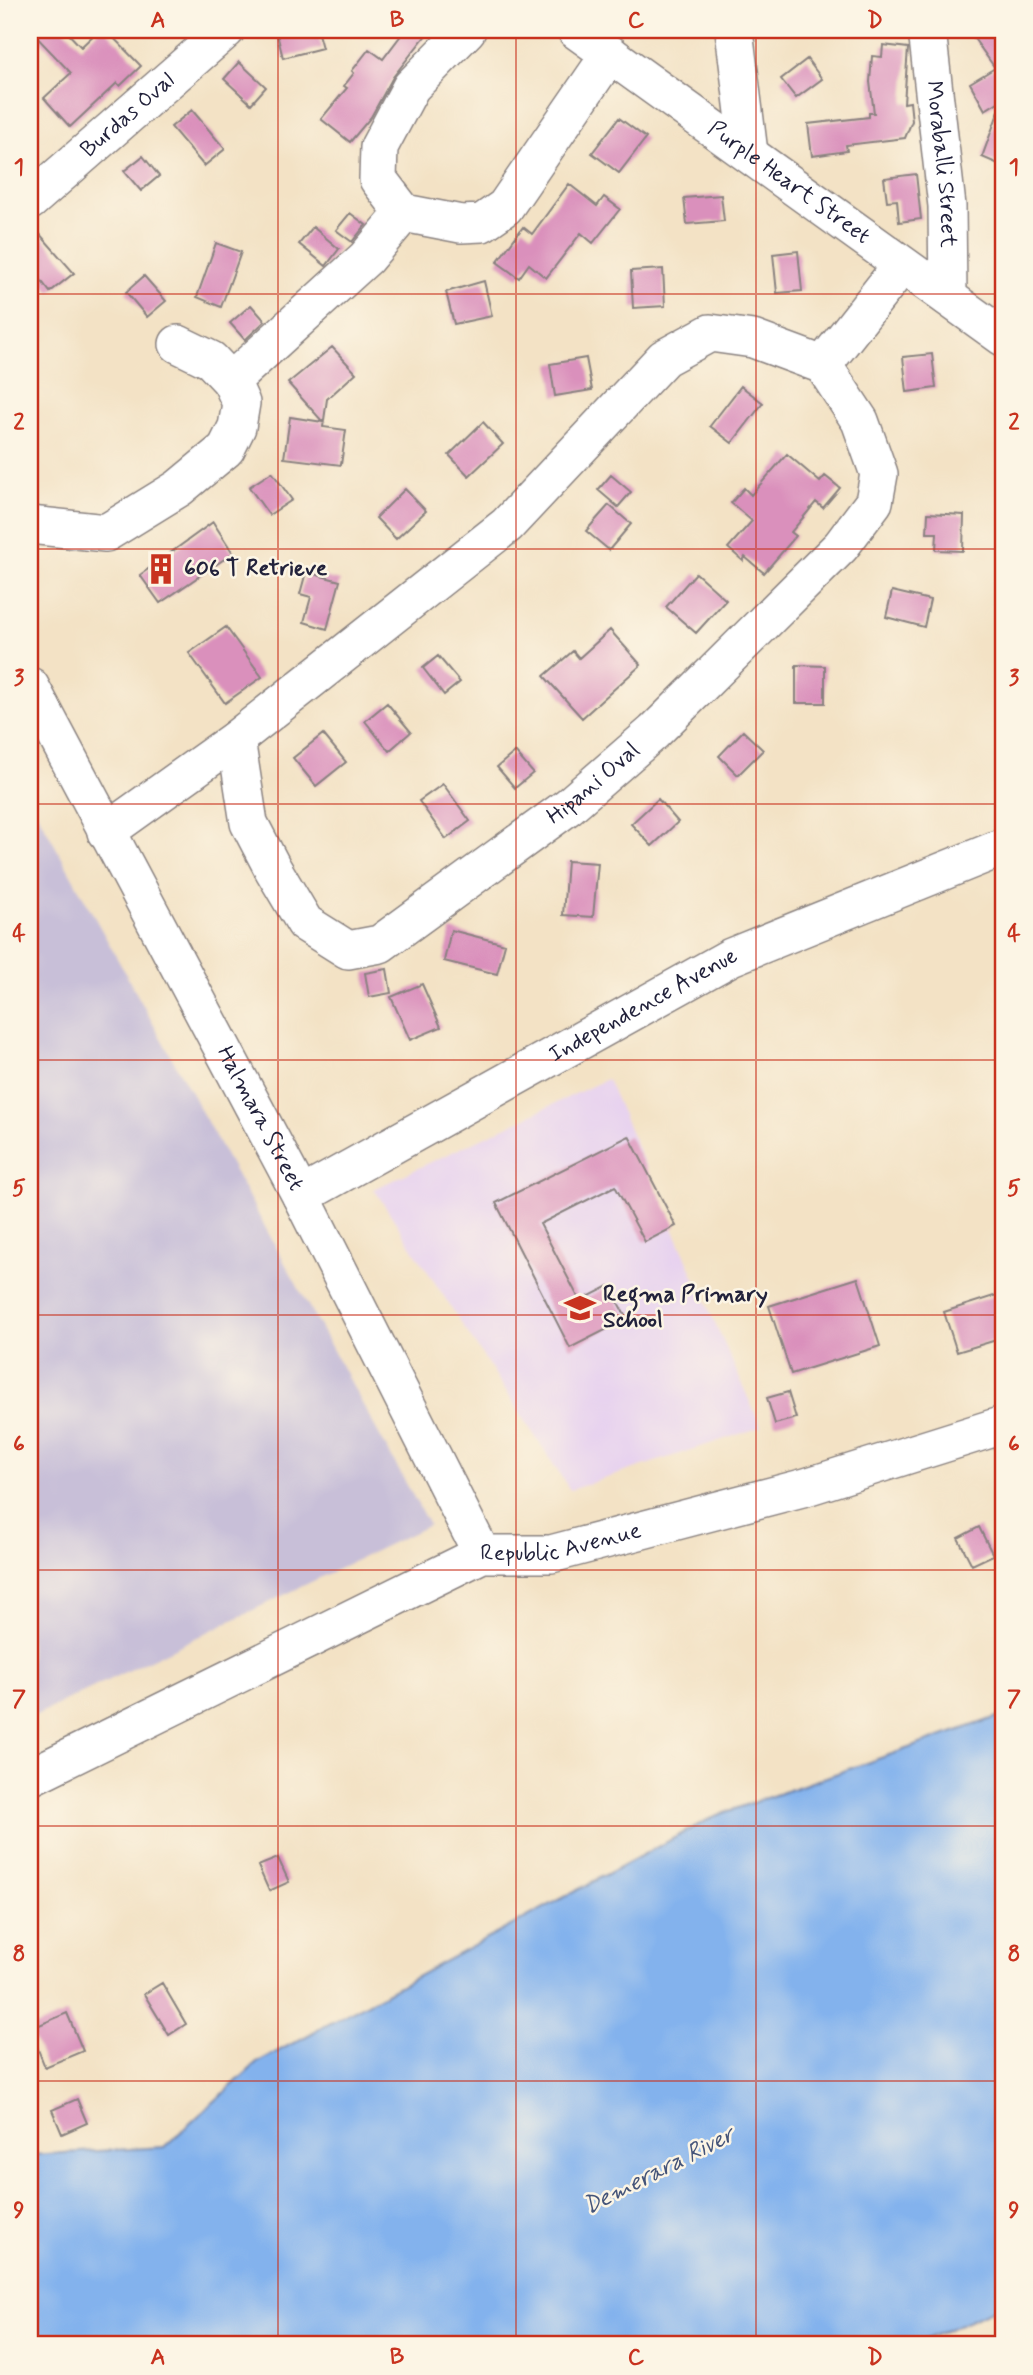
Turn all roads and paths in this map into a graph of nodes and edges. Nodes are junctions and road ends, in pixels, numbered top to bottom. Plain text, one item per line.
1 (226, 30) edge
2 (467, 30) edge
3 (576, 30) edge
4 (734, 30) edge
5 (927, 30) edge
6 (610, 54) junction
7 (749, 153) junction
8 (30, 201) edge
9 (404, 213) junction
10 (901, 266) junction
11 (948, 297) junction
12 (1003, 337) edge
13 (178, 344) dead end
14 (823, 365) junction
15 (231, 381) junction
16 (30, 525) edge
17 (30, 686) edge
18 (236, 739) junction
19 (106, 832) junction
20 (1003, 847) edge
21 (301, 1196) junction
22 (1003, 1425) edge
23 (482, 1554) junction
24 (30, 1777) edge

1 - 8 street, Burdas Oval
2 - 9 street
3 - 6 street, Purple Heart Street
4 - 7 street
5 - 11 street, Moraballi Street
6 - 7 street, Purple Heart Street
6 - 9 street
7 - 10 street, Purple Heart Street
9 - 15 street
10 - 11 street, Purple Heart Street
10 - 14 street
11 - 12 street, Purple Heart Street
13 - 15 street
14 - 18 street
14 - 18 street, Hipani Oval
15 - 16 street
17 - 19 street, Halmara Street
18 - 19 street
19 - 21 street, Halmara Street
20 - 21 street, Independence Avenue
21 - 23 street, Halmara Street
22 - 23 street, Republic Avenue
23 - 24 street, Republic Avenue

